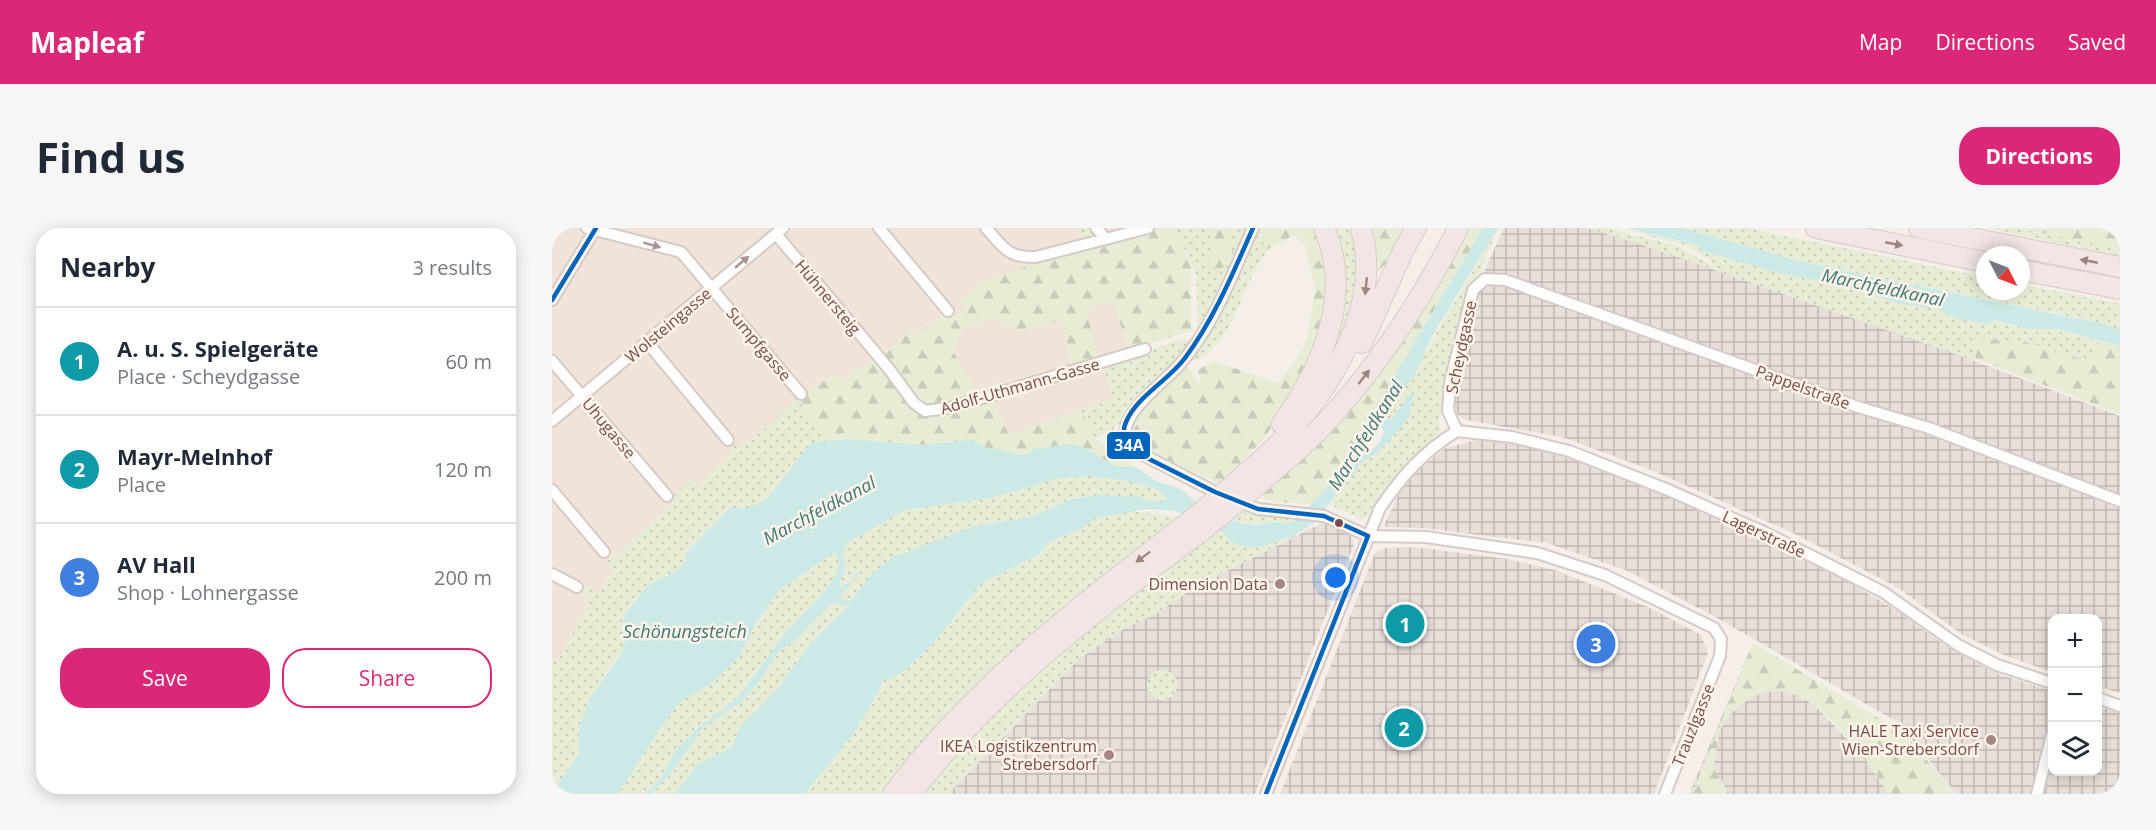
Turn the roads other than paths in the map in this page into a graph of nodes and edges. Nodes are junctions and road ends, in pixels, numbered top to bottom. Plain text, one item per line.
1 (879, 228) edge
2 (986, 228) edge
3 (1096, 228) edge
4 (1148, 228) edge
5 (1253, 228) edge
6 (1324, 228) edge
7 (1361, 228) edge
8 (1416, 228) edge
9 (1458, 228) edge
10 (1816, 228) edge
11 (1918, 228) edge
12 (593, 229) edge
13 (780, 231) edge
14 (1106, 239) junction
15 (1976, 260) edge
16 (2120, 267) edge
17 (2030, 272) edge
18 (1485, 279) joint
19 (712, 287) junction
20 (2120, 289) edge
21 (552, 300) edge
22 (948, 311) dead end
23 (647, 342) junction
24 (1145, 349) dead end
25 (880, 360) joint
26 (552, 361) edge
27 (801, 394) dead end
28 (582, 396) junction
29 (552, 422) edge
30 (1457, 431) junction
31 (728, 440) dead end
32 (1280, 464) junction
33 (1249, 470) junction
34 (552, 490) edge
35 (1240, 490) junction
36 (667, 496) dead end
37 (2120, 501) edge
38 (1197, 526) junction
39 (1368, 536) junction
40 (604, 552) dead end
41 (552, 574) edge
42 (577, 587) dead end
43 (2048, 682) edge
44 (2102, 700) edge
45 (2120, 706) edge
46 (2048, 751) edge
47 (893, 794) edge
48 (911, 794) edge
49 (1266, 794) edge
50 (1665, 794) edge
51 (2037, 794) edge

1 - 22 street
2 - 14 street
3 - 14 street
4 - 14 street
5 - 39 street
6 - 33 highway
7 -> 33 highway
8 - 32 highway
32 -> 9 highway
10 -> 15 highway
16 -> 11 highway
12 -> 19 street, Sumpfgasse
12 - 21 street
19 -> 13 street, Wolsteingasse
13 - 25 street, Hühnersteig
17 - 20 highway
18 - 30 street, Scheydgasse
18 - 37 street, Pappelstraße
19 - 23 street, Wolsteingasse
19 - 27 street, Sumpfgasse
23 - 28 street, Wolsteingasse
23 - 31 street
24 - 25 street, Adolf-Uthmann-Gasse
26 - 28 street, Uhugasse
28 - 29 street, Wolsteingasse
28 - 36 street, Uhugasse
30 - 39 street
30 - 43 street, Lagerstraße
32 - 35 highway
33 - 35 highway
34 - 40 street
35 - 38 highway, bridge
38 -> 47 highway
38 - 48 highway
39 - 49 street
39 - 50 street, Trauzlgasse
41 - 42 street
44 - 45 street
46 - 51 street

